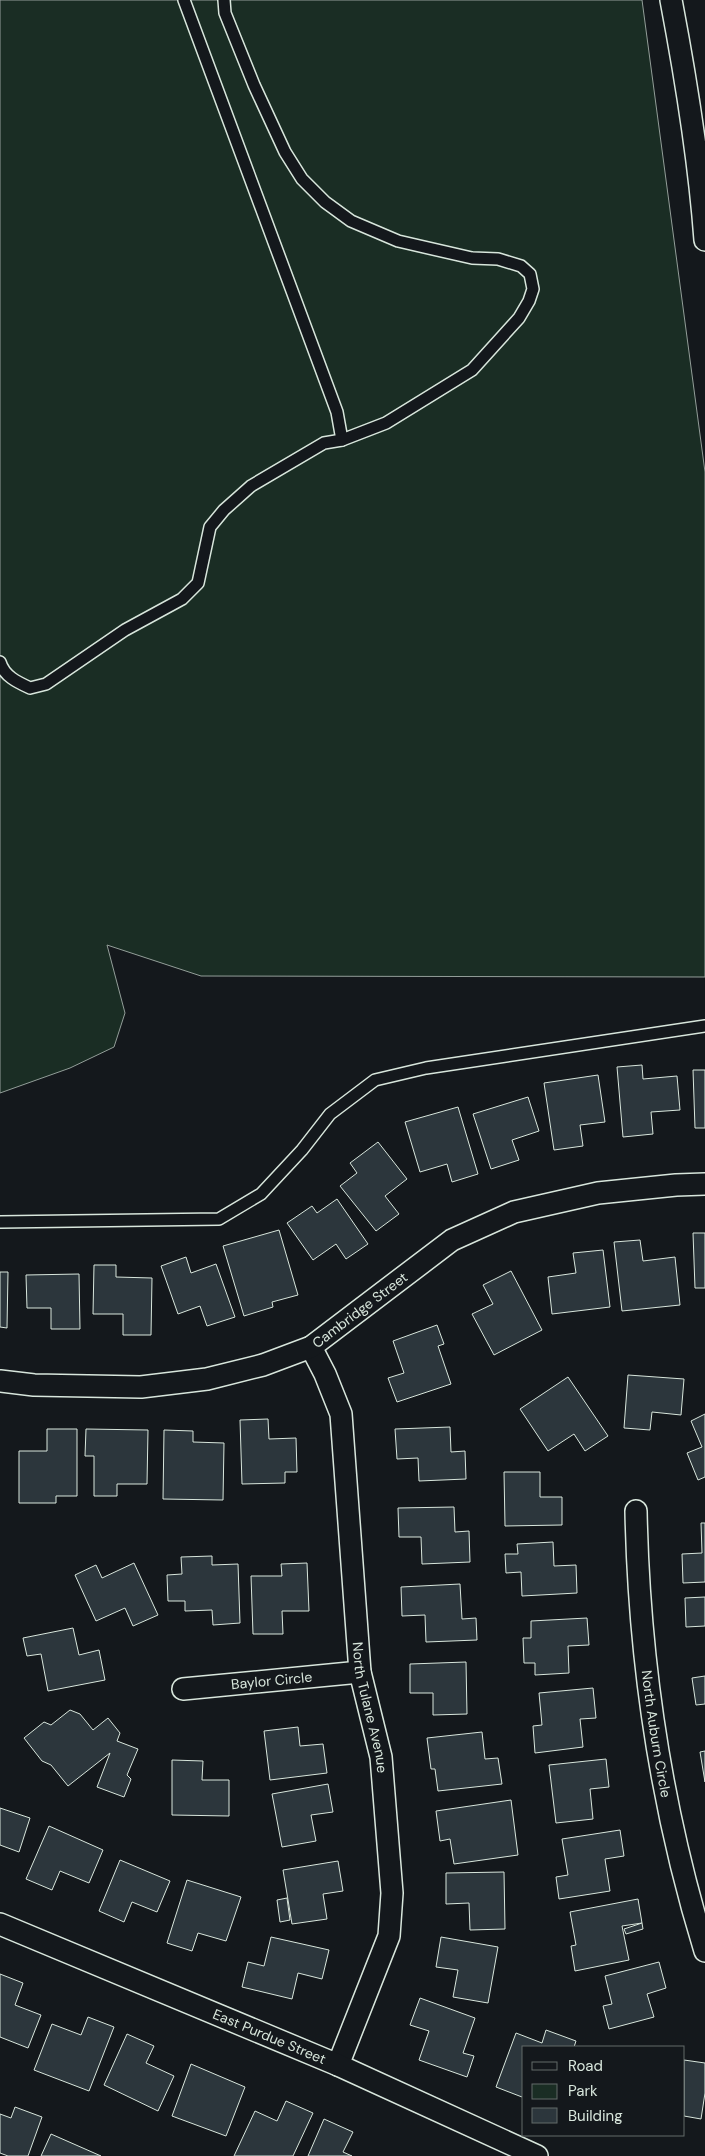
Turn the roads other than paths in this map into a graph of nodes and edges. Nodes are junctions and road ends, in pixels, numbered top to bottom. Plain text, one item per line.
1 (184, 0) edge
2 (224, 0) edge
3 (671, 0) edge
4 (705, 240) edge
5 (342, 440) junction
6 (0, 662) edge
7 (705, 1026) edge
8 (705, 1184) edge
9 (0, 1222) edge
10 (311, 1347) junction
11 (0, 1381) edge
12 (636, 1510) dead end
13 (360, 1672) junction
14 (183, 1689) dead end
15 (0, 1924) edge
16 (705, 1951) edge
17 (338, 2065) junction
18 (537, 2156) edge

1 - 5 lane
2 - 5 lane
3 - 4 street
5 - 6 lane
7 - 9 lane
8 - 10 street, Cambridge Street
10 - 11 street, Cambridge Street
10 - 13 street, North Tulane Avenue
12 - 16 street, North Auburn Circle
13 - 14 street, Baylor Circle
13 - 17 street, North Tulane Avenue
15 - 17 street, East Purdue Street
17 - 18 street, East Purdue Street

